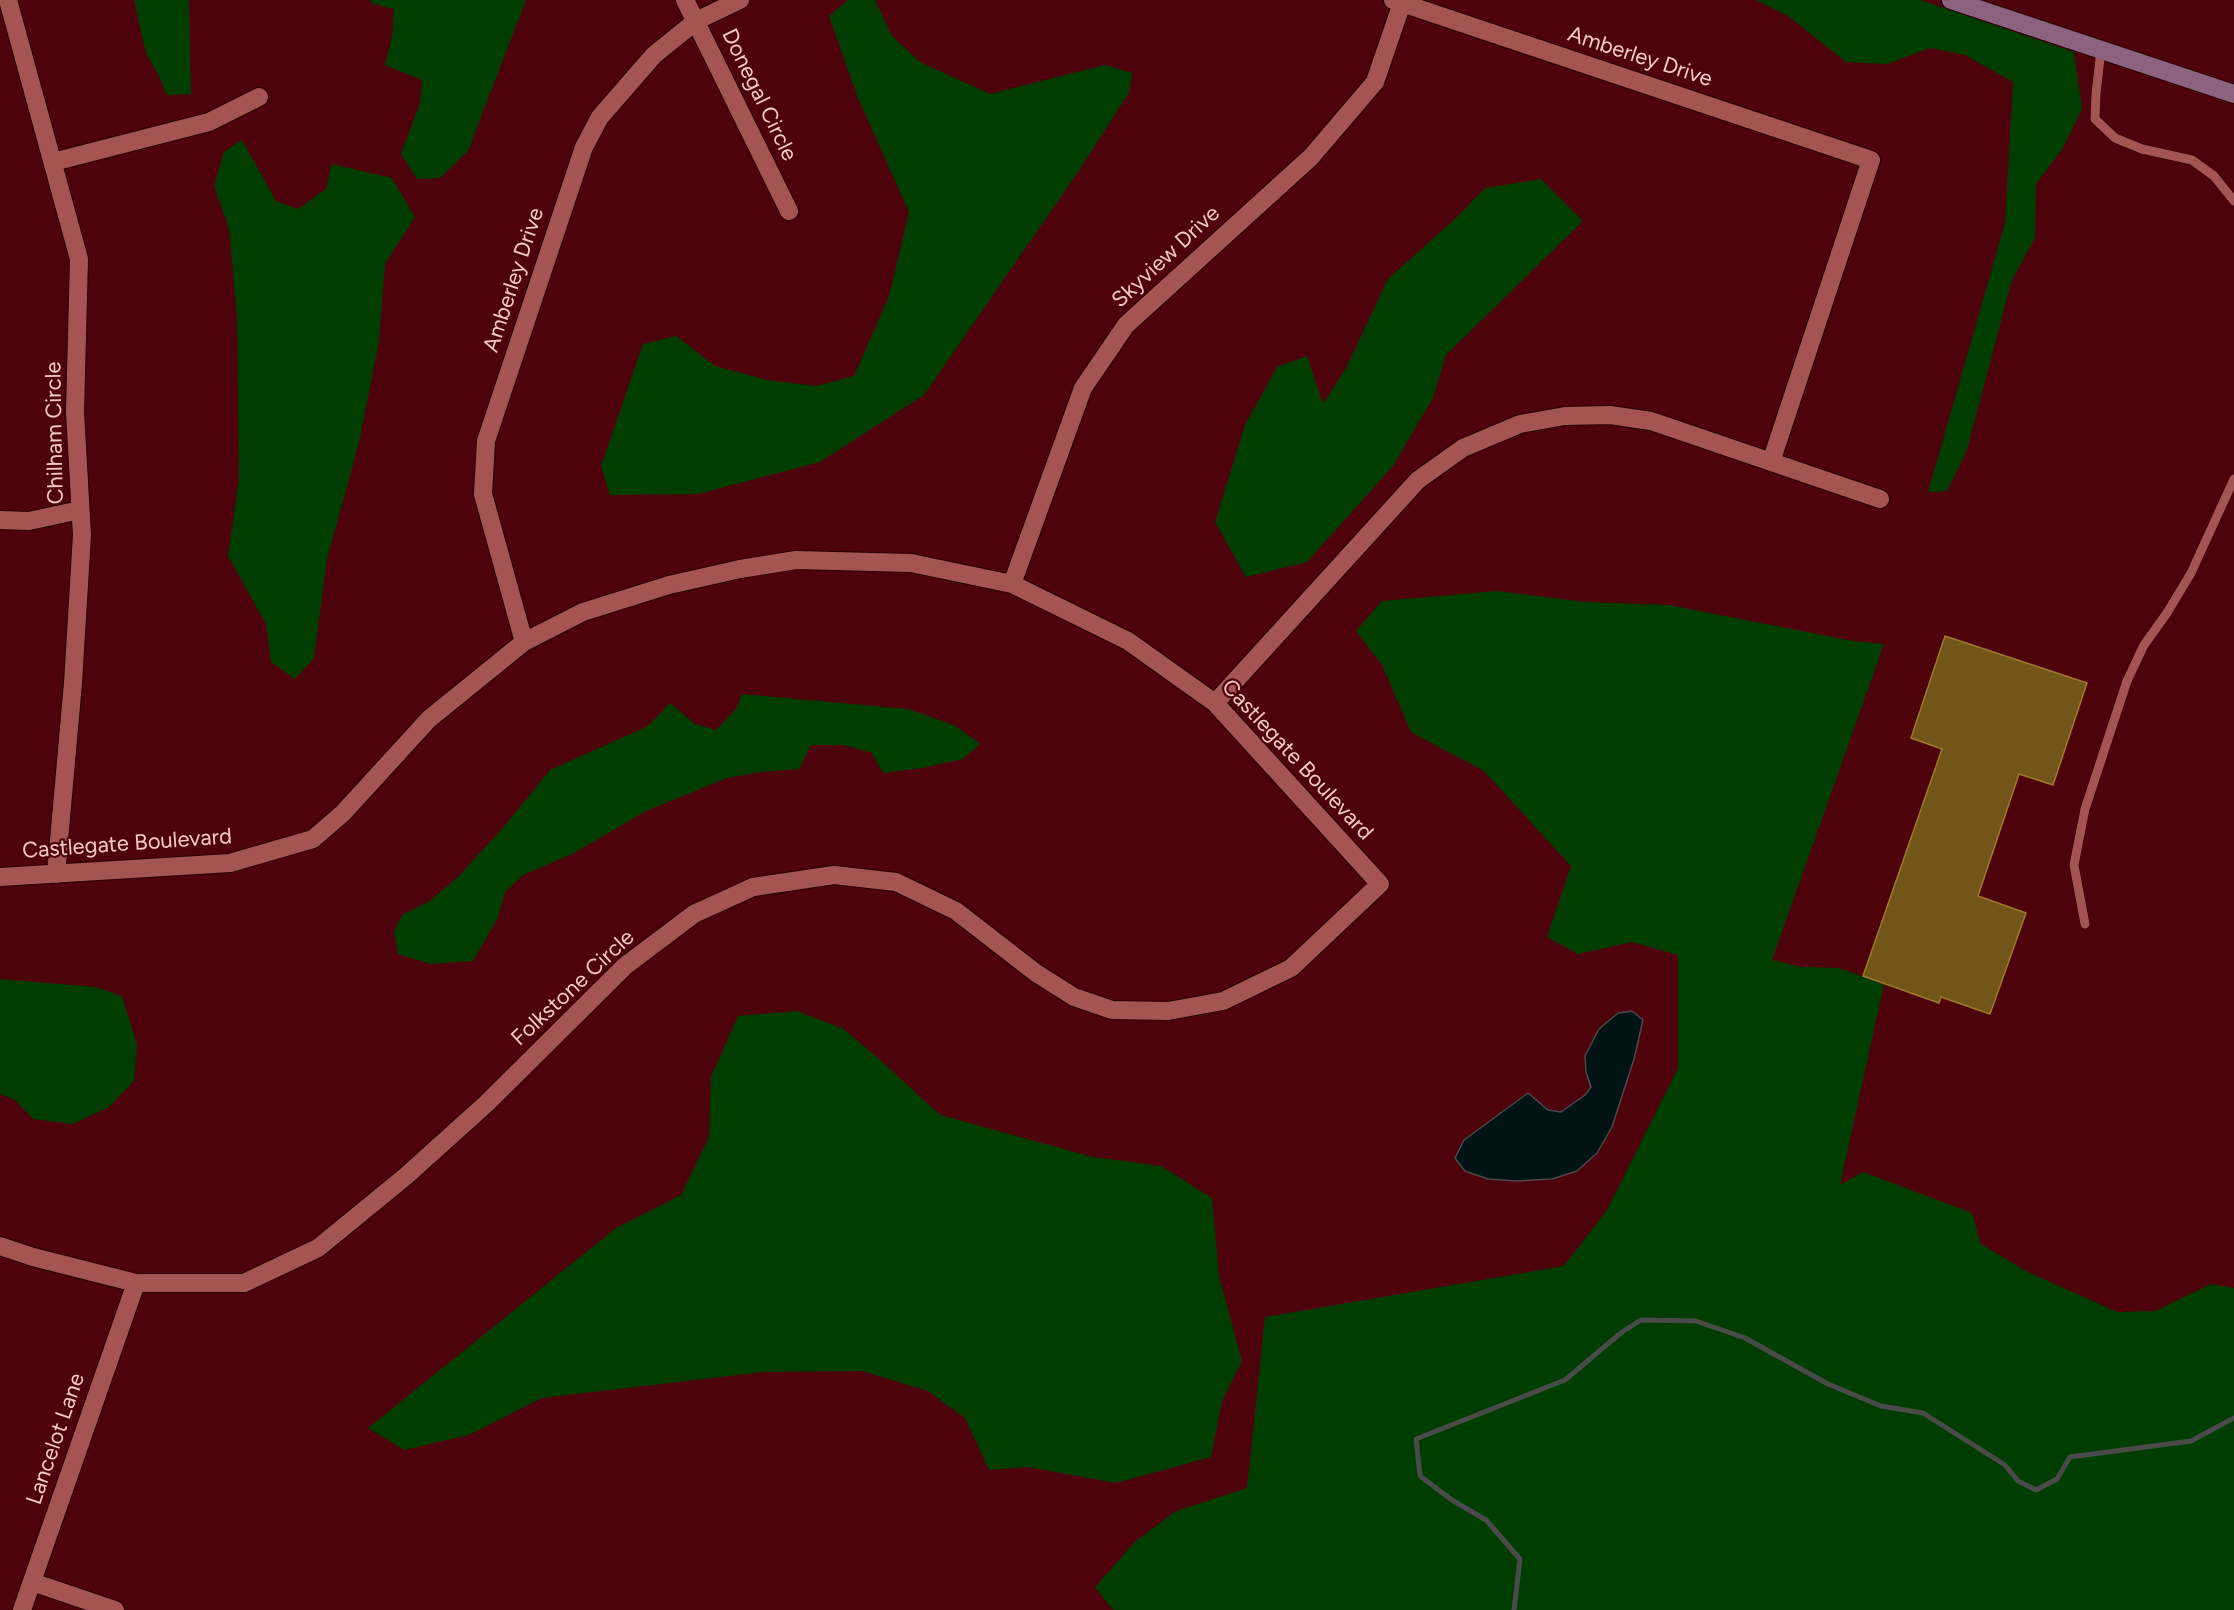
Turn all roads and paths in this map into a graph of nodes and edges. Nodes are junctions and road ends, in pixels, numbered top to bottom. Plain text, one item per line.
1 (8, 0) edge
2 (685, 0) edge
3 (740, 0) edge
4 (1951, 0) edge
5 (1399, 1) edge
6 (696, 21) junction
7 (2101, 50) junction
8 (2234, 94) edge
9 (259, 97) dead end
10 (53, 162) junction
11 (2234, 201) edge
12 (789, 212) dead end
13 (1771, 462) junction
14 (2234, 479) edge
15 (1880, 499) dead end
16 (80, 510) junction
17 (0, 520) edge
18 (1012, 584) junction
19 (524, 642) junction
20 (1215, 703) junction
21 (56, 874) junction
22 (0, 877) edge
23 (1380, 884) joint
24 (2085, 924) dead end
25 (0, 1246) edge
26 (135, 1283) junction
27 (32, 1582) junction
28 (22, 1610) edge
29 (115, 1610) edge

1 - 10 street, Chilham Circle
2 - 6 street, Donegal Circle
3 - 6 street, Amberley Drive
4 - 7 street
5 - 13 street, Amberley Drive
5 - 18 street, Skyview Drive
6 - 12 street, Donegal Circle
6 - 19 street, Amberley Drive
7 - 8 street
7 - 11 lane
9 - 10 street
10 - 16 street, Chilham Circle
13 - 15 street
13 - 20 street
14 - 24 lane
16 - 17 street
16 - 21 street, Chilham Circle
18 - 19 street, Castlegate Boulevard
18 - 20 street, Castlegate Boulevard
19 - 21 street, Castlegate Boulevard
20 - 23 street, Castlegate Boulevard
21 - 22 street, Castlegate Boulevard
23 - 26 street, Folkstone Circle
25 - 26 street, Folkstone Circle
26 - 27 street, Lancelot Lane
27 - 28 street, Lancelot Lane
27 - 29 street

